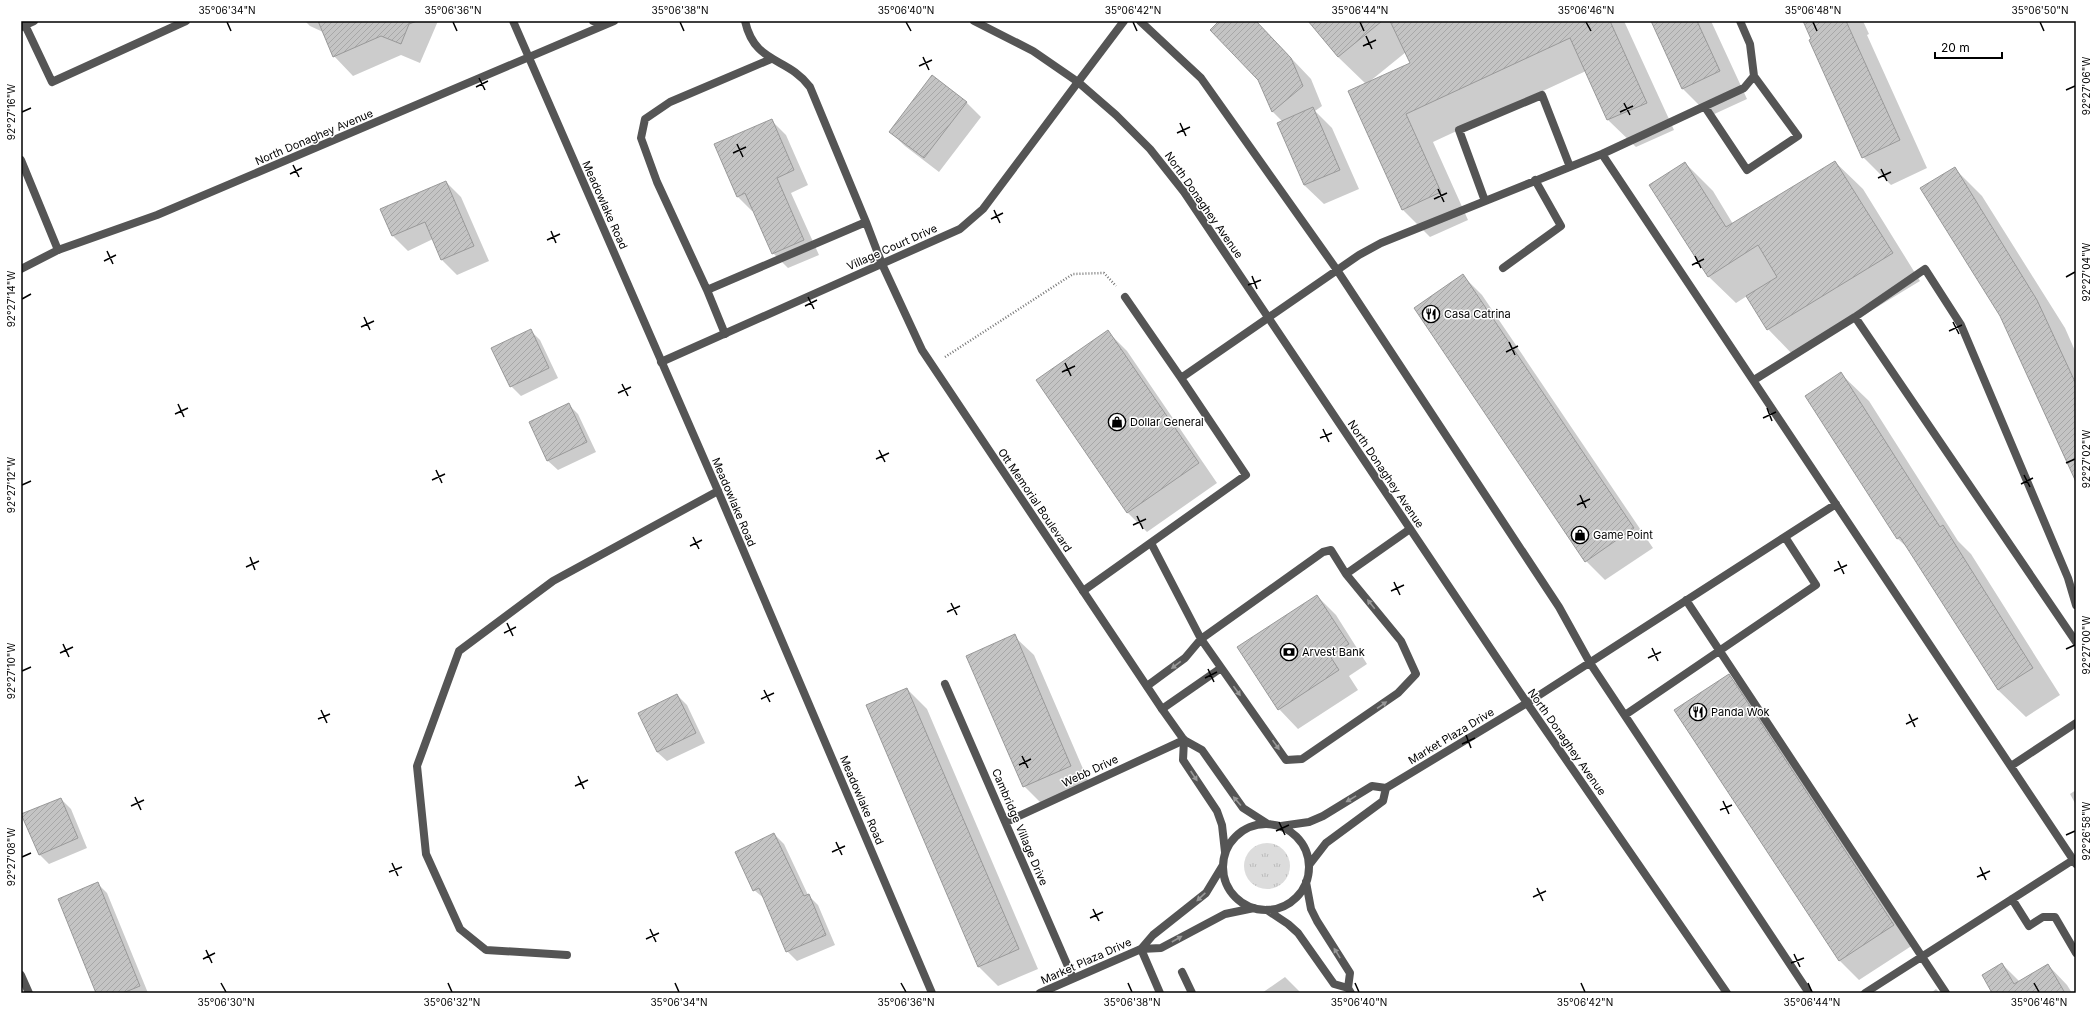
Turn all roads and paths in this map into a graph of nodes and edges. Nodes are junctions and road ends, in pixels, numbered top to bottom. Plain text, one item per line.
1 (34, 21) edge
2 (186, 21) edge
3 (513, 21) edge
4 (593, 21) edge
5 (745, 21) edge
6 (974, 21) edge
7 (1124, 21) edge
8 (1140, 21) edge
9 (1740, 21) edge
10 (612, 22) edge
11 (23, 26) edge
12 (529, 58) junction
13 (771, 59) junction
14 (1754, 76) junction
15 (1078, 82) junction
16 (1704, 107) junction
17 (1602, 154) junction
18 (21, 160) edge
19 (1570, 167) junction
20 (1535, 180) junction
21 (1485, 201) junction
22 (866, 222) junction
23 (58, 250) junction
24 (882, 264) junction
25 (1503, 268) dead end
26 (21, 269) edge
27 (1337, 270) junction
28 (707, 290) junction
29 (1125, 297) joint
30 (1855, 317) junction
31 (1268, 318) junction
32 (725, 334) junction
33 (661, 362) junction
34 (932, 365) junction
35 (1181, 378) junction
36 (1754, 380) junction
37 (718, 491) junction
38 (1836, 504) junction
39 (1410, 529) junction
40 (1785, 537) junction
41 (1151, 543) junction
42 (1346, 574) junction
43 (1083, 591) junction
44 (1686, 600) junction
45 (2076, 605) edge
46 (1201, 639) junction
47 (2076, 642) edge
48 (1719, 650) junction
49 (1590, 663) junction
50 (1221, 668) junction
51 (945, 684) dead end
52 (1147, 686) junction
53 (1527, 703) junction
54 (1162, 709) junction
55 (1625, 715) junction
56 (2076, 723) edge
57 (1184, 740) junction
58 (2011, 766) junction
59 (1386, 788) junction
60 (1006, 822) junction
61 (1268, 824) junction
62 (1281, 826) junction
63 (1226, 852) junction
64 (2075, 862) edge
65 (1223, 865) junction
66 (1309, 865) junction
67 (1306, 882) junction
68 (2012, 899) junction
69 (1254, 908) junction
70 (1267, 910) junction
71 (1140, 949) junction
72 (2076, 953) edge
73 (567, 955) dead end
74 (1922, 956) junction
75 (1182, 972) dead end
76 (21, 975) edge
77 (1073, 978) junction
78 (1350, 991) edge
79 (29, 993) edge
80 (932, 993) edge
81 (1040, 993) edge
82 (1160, 993) edge
83 (1192, 993) edge
84 (1726, 993) edge
85 (1809, 993) edge
86 (1864, 993) edge
87 (1946, 993) edge

1 - 11 street
2 - 11 street
3 - 12 street, Meadowlake Road
4 - 10 street
5 - 13 street, Ott Memorial Boulevard
6 - 15 street, North Donaghey Avenue
7 - 15 street, Village Court Drive
8 - 27 street
9 - 14 street
10 - 12 street, North Donaghey Avenue
12 - 23 street, North Donaghey Avenue
12 - 33 street, Meadowlake Road
13 - 22 street, Ott Memorial Boulevard
13 - 28 street
14 - 16 street
14 - 16 street
15 - 24 street, Village Court Drive
15 - 31 street, North Donaghey Avenue
16 - 17 street
17 - 19 street
17 - 36 street
18 - 23 street
19 - 20 street
19 - 21 street
20 - 21 street
20 - 25 street
21 - 27 street
22 - 24 street, Ott Memorial Boulevard
22 - 28 street
23 - 26 street, North Donaghey Avenue
24 - 32 street, Village Court Drive
24 - 34 street, Ott Memorial Boulevard
27 - 31 street
27 - 49 street
28 - 32 street
29 - 34 path
29 - 35 street
30 - 36 street
30 - 45 street
30 - 47 street
31 - 35 street
31 - 39 street, North Donaghey Avenue
32 - 33 street, Village Court Drive
33 - 37 street, Meadowlake Road
34 - 43 street, Ott Memorial Boulevard
35 - 41 street
36 - 38 street
37 - 73 street
37 - 80 street, Meadowlake Road
38 - 40 street, Market Plaza Drive
38 - 58 street
39 - 42 street
39 - 53 street, North Donaghey Avenue
40 - 44 street, Market Plaza Drive
40 - 48 street
41 - 43 street
41 - 46 street
42 - 46 street
50 -> 42 street
43 - 52 street, Ott Memorial Boulevard
44 - 48 street
44 - 49 street, Market Plaza Drive
46 - 50 street
46 -> 52 street
48 - 55 street
48 - 74 street
49 - 53 street, Market Plaza Drive
49 - 55 street
50 - 54 street
51 - 60 street, Cambridge Village Drive
52 - 54 street, Ott Memorial Boulevard
53 - 59 street, Market Plaza Drive
53 - 84 street, North Donaghey Avenue
54 - 57 street, Ott Memorial Boulevard
55 - 85 street
56 - 58 street
57 - 60 street, Webb Drive
61 -> 57 street, Ott Memorial Boulevard
57 -> 63 street
58 - 64 street
59 -> 62 street, Market Plaza Drive
59 - 66 street
60 - 77 street, Cambridge Village Drive
61 - 62 street
61 - 63 street
62 - 66 street
63 - 65 street
64 - 68 street
65 - 69 street
65 -> 71 street, Market Plaza Drive
66 - 67 street
67 - 70 street
78 -> 67 street
68 - 72 street
68 - 74 street
69 - 70 street
71 -> 69 street, Market Plaza Drive
70 - 78 street
71 - 77 street, Market Plaza Drive
71 - 82 street
74 - 86 street
74 - 87 street
75 - 83 street
76 - 79 street
77 - 81 street, Market Plaza Drive

